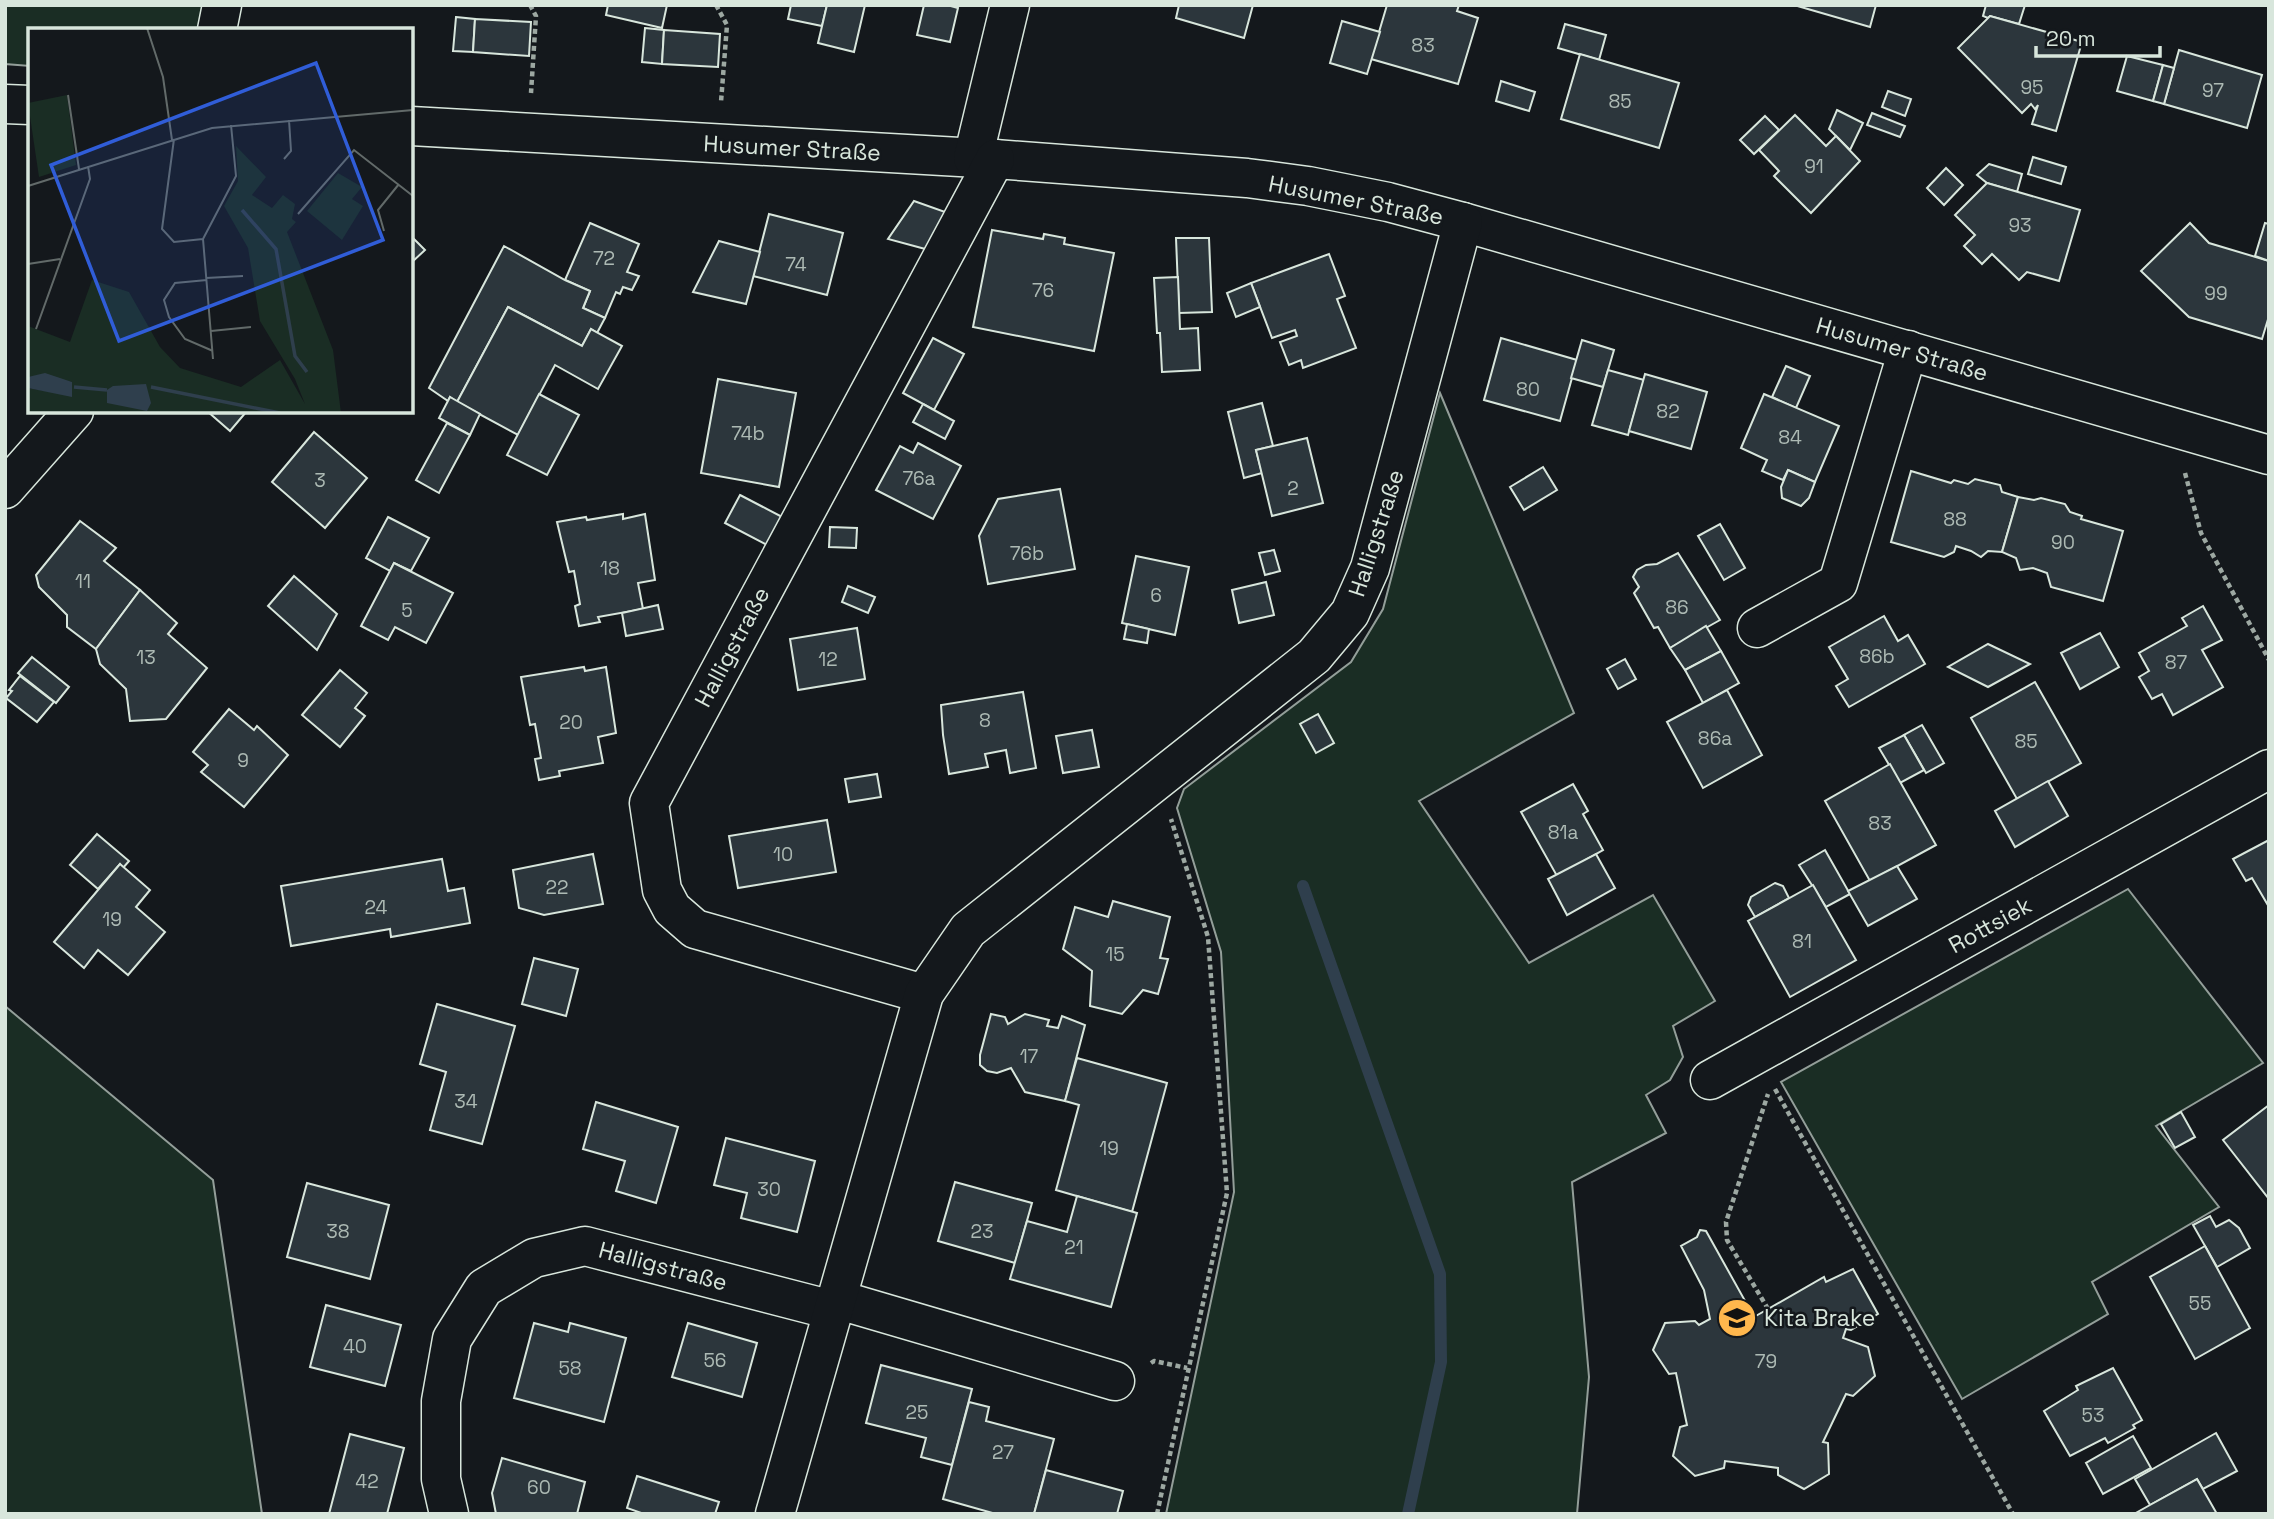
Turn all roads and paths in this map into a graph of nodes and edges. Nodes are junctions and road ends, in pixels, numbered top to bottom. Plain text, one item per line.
1 (222, 5) edge
2 (530, 5) edge
3 (716, 5) edge
4 (1010, 5) edge
5 (216, 28) edge
6 (5, 104) edge
7 (28, 105) edge
8 (413, 126) edge
9 (527, 133) junction
10 (718, 144) junction
11 (984, 158) junction
12 (1463, 222) junction
13 (1908, 350) junction
14 (72, 413) edge
15 (2173, 428) junction
16 (2269, 455) edge
17 (5, 489) edge
18 (1757, 628) dead end
19 (2269, 660) edge
20 (2269, 769) edge
21 (1158, 778) junction
22 (924, 994) junction
23 (1710, 1080) dead end
24 (834, 1305) junction
25 (1768, 1309) dead end
26 (1115, 1381) dead end
27 (449, 1514) edge
28 (775, 1514) edge
29 (1157, 1514) edge
30 (2013, 1514) edge

1 - 5 street
2 - 9 path
3 - 10 path
4 - 11 street, Halligstraße
6 - 7 street
8 - 9 street, Husumer Straße
9 - 10 street, Husumer Straße
10 - 11 street, Husumer Straße
11 - 12 street, Husumer Straße
11 - 22 street, Halligstraße
12 - 13 street, Husumer Straße
12 - 21 street, Halligstraße
13 - 15 street, Husumer Straße
13 - 18 street
14 - 17 street
15 - 16 street, Husumer Straße
15 - 19 path
20 - 23 street, Rottsiek
21 - 22 street, Halligstraße
21 - 29 path
22 - 24 street, Halligstraße
24 - 26 street, Halligstraße
24 - 27 street, Halligstraße
24 - 28 street, Halligstraße
25 - 30 path

